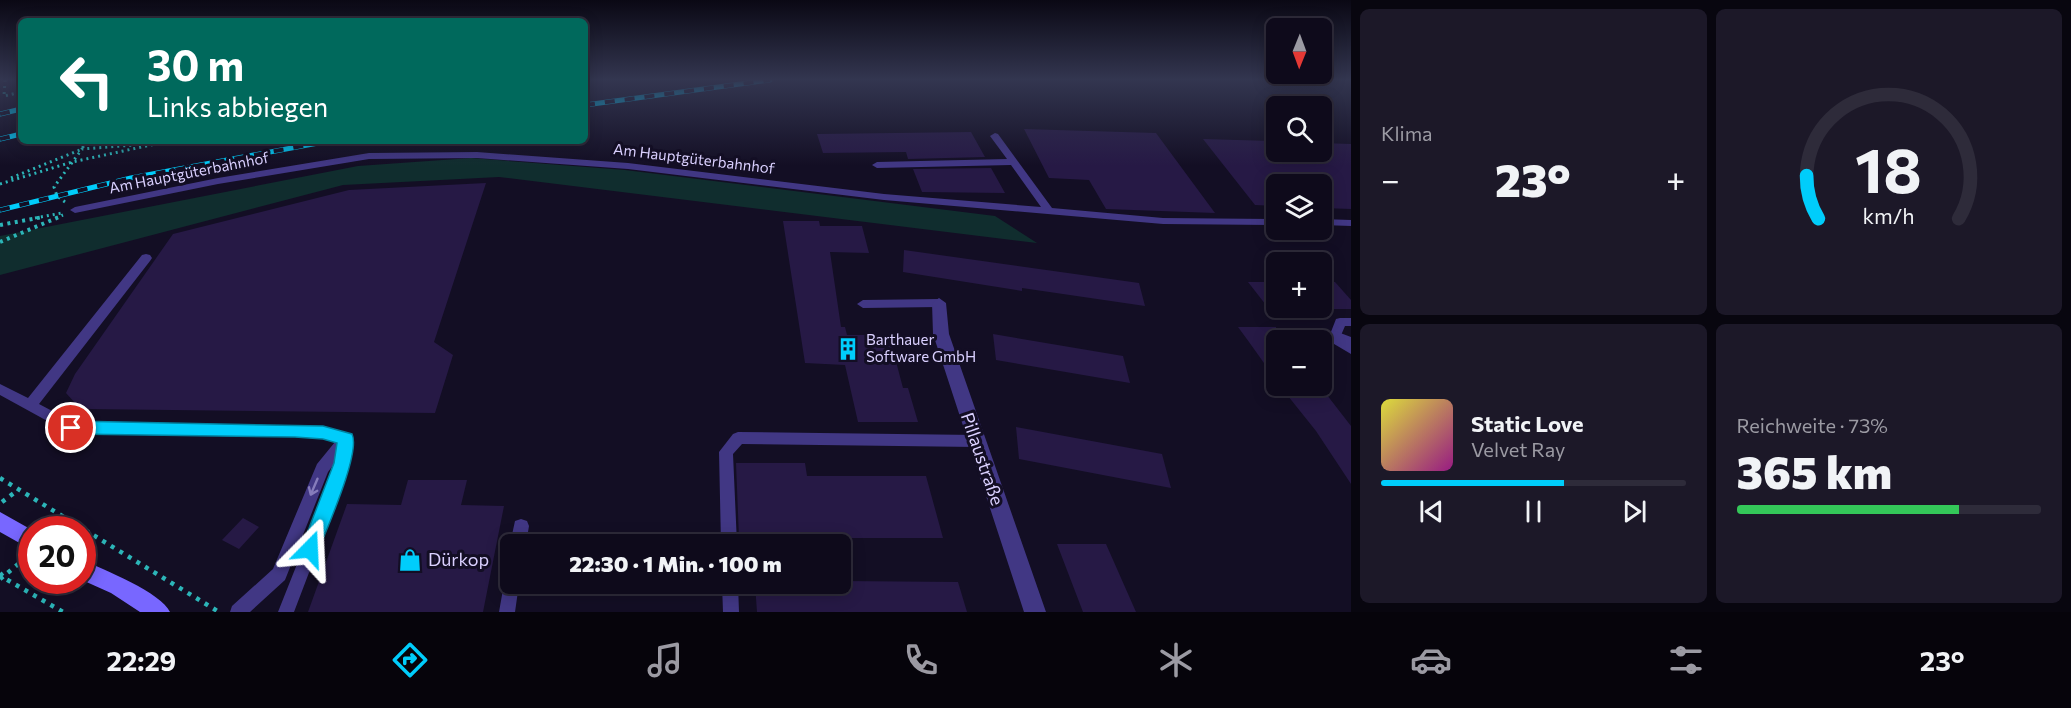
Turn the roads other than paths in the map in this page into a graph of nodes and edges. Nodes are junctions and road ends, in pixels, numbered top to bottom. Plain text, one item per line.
1 (995, 136) dead end
2 (1012, 162) junction
3 (877, 165) dead end
4 (75, 210) road end
5 (1049, 211) junction
6 (1266, 222) edge
7 (1332, 222) edge
8 (1351, 223) edge
9 (146, 258) dead end
10 (939, 303) joint
11 (863, 304) dead end
12 (1351, 322) edge
13 (1335, 337) joint
14 (1351, 348) edge
15 (0, 390) edge
16 (30, 406) junction
17 (346, 439) junction
18 (976, 441) junction
19 (2, 526) edge
20 (521, 526) dead end
21 (18, 534) edge
22 (520, 534) edge
23 (729, 534) edge
24 (96, 576) edge
25 (510, 594) edge
26 (730, 594) edge
27 (159, 612) edge
28 (238, 612) edge
29 (286, 612) edge
30 (507, 612) edge
31 (731, 612) edge
32 (1035, 612) edge

1 - 2 lane
2 - 3 lane
2 - 5 lane
4 - 5 lane, Am Hauptgüterbahnhof
5 - 6 lane, Am Hauptgüterbahnhof
7 - 8 lane
9 - 16 lane
10 - 11 lane
10 - 18 street, Pillaustraße
12 - 13 lane
13 - 14 street
15 - 16 lane
16 - 17 lane
17 -> 28 lane
17 - 29 lane
18 - 23 lane
18 - 32 street, Pillaustraße
19 - 21 main road
20 - 22 lane
24 - 27 main road
25 - 30 lane
26 - 31 lane

